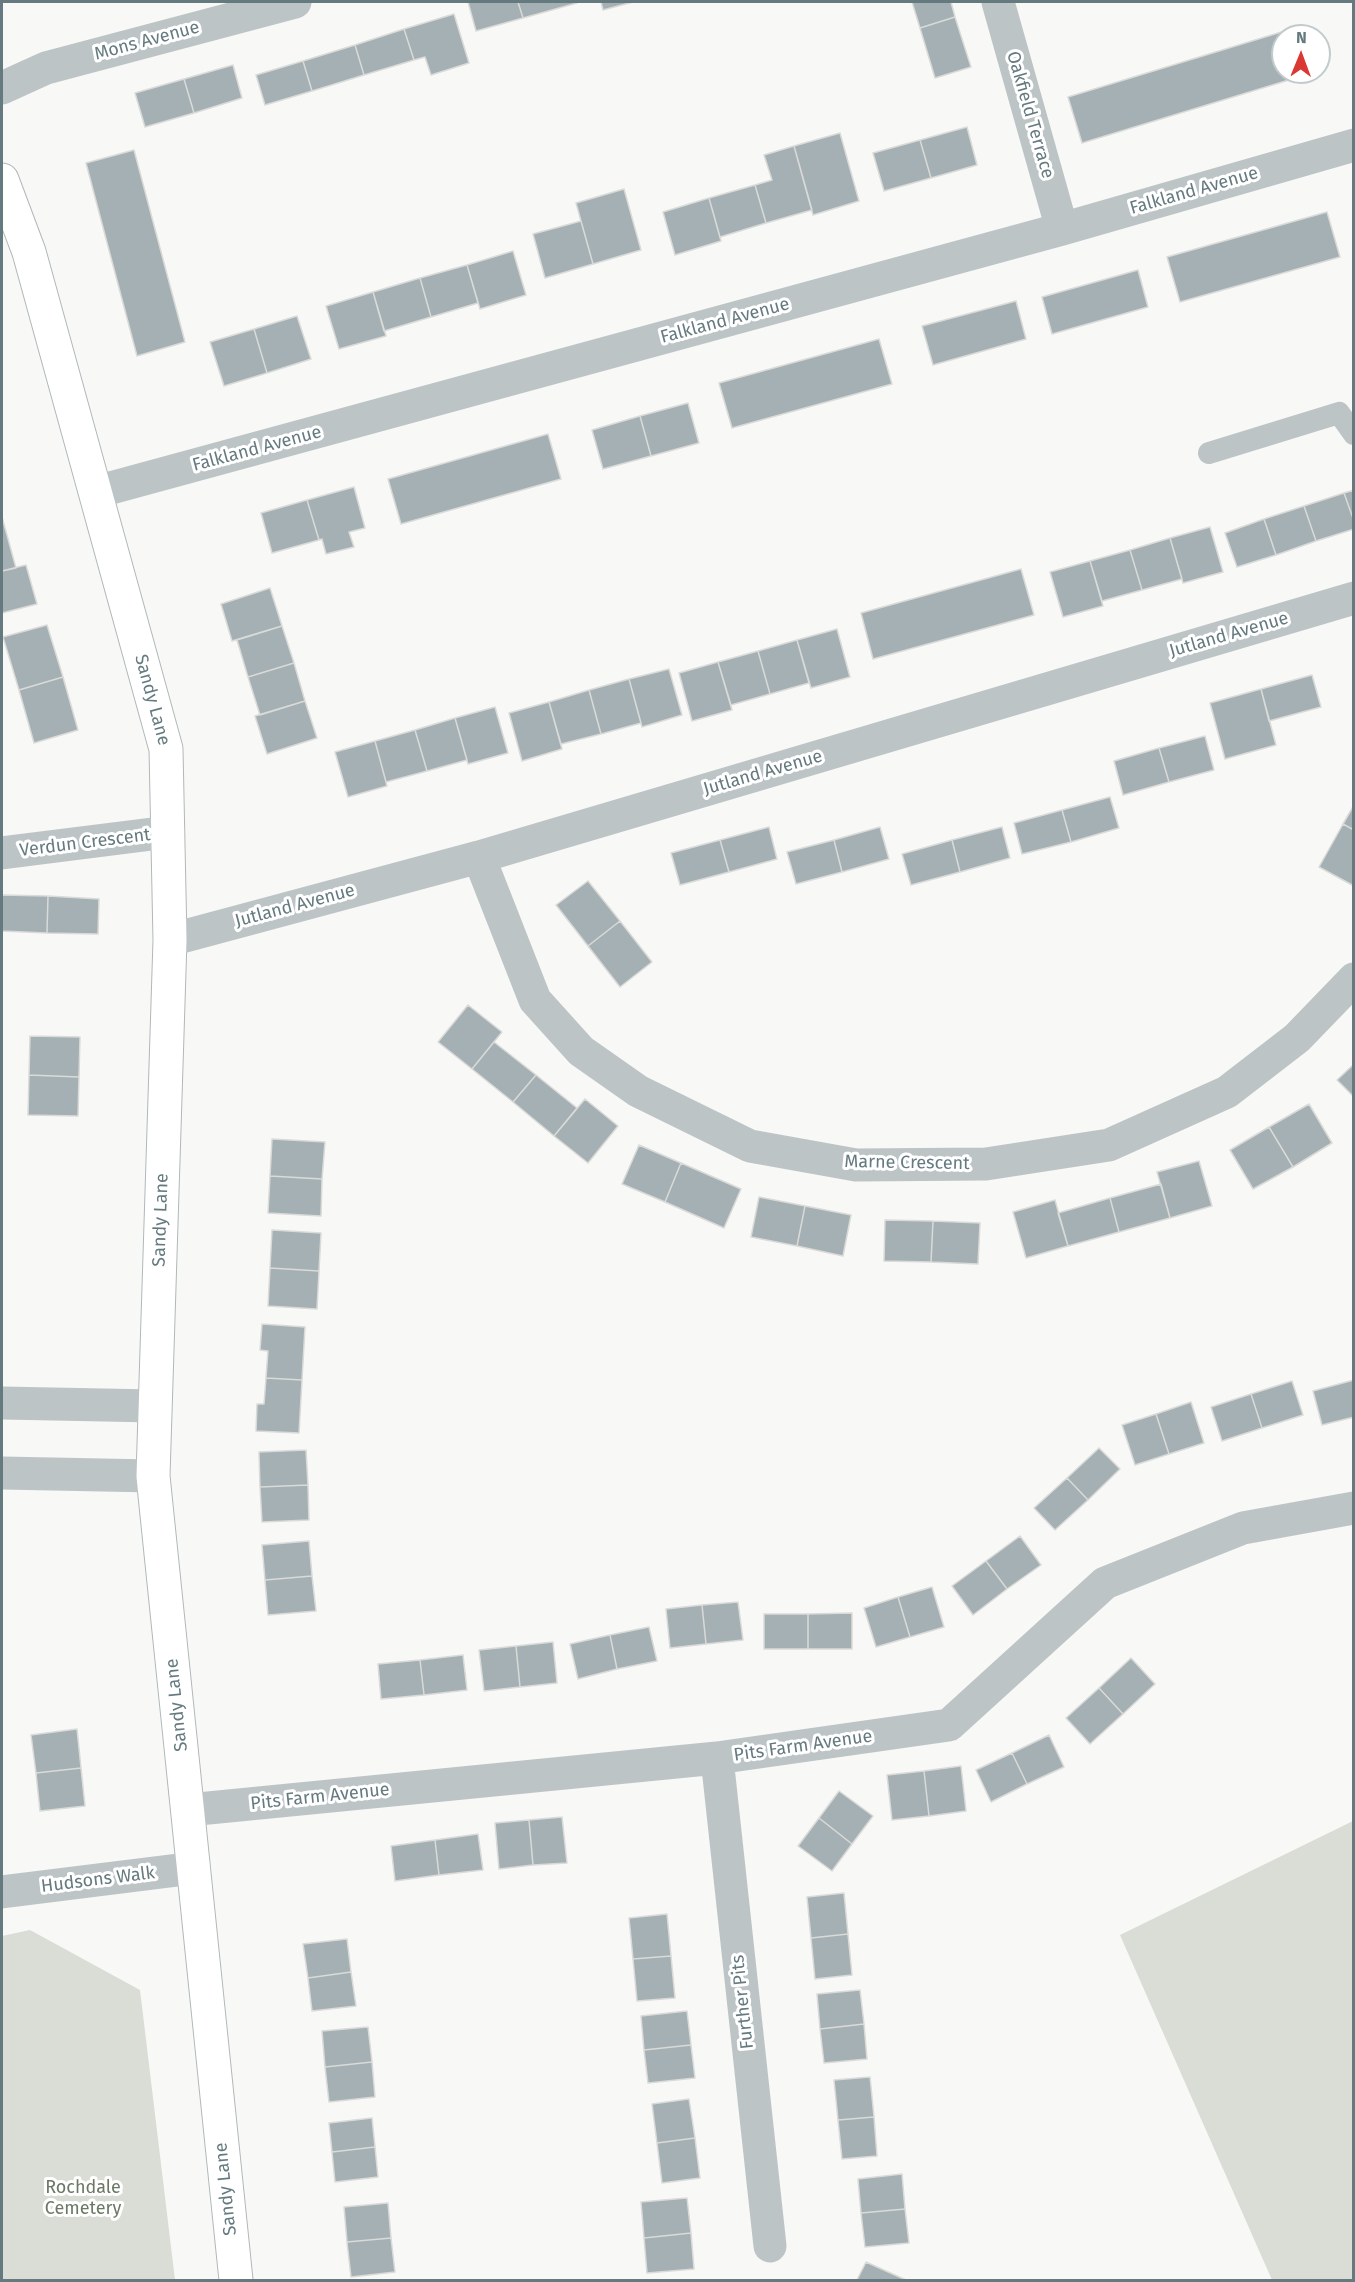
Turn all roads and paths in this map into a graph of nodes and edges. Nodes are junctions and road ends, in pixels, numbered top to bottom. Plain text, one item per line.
1 (295, 2) edge
2 (998, 2) edge
3 (2, 88) edge
4 (1353, 145) edge
5 (2, 180) edge
6 (1062, 229) junction
7 (1353, 434) edge
8 (1209, 453) dead end
9 (96, 492) junction
10 (1353, 598) edge
11 (168, 832) junction
12 (2, 853) edge
13 (479, 857) junction
14 (170, 940) junction
15 (1353, 979) edge
16 (2, 1403) edge
17 (155, 1406) junction
18 (2, 1473) edge
19 (153, 1476) junction
20 (1353, 1508) edge
21 (717, 1758) junction
22 (188, 1810) junction
23 (194, 1868) junction
24 (2, 1892) edge
25 (770, 2246) dead end
26 (236, 2280) edge

1 - 3 street, Mons Avenue
2 - 6 street, Oakfield Terrace
4 - 6 street, Falkland Avenue
5 - 9 main road, Sandy Lane
6 - 9 street, Falkland Avenue
7 - 8 lane
9 - 11 main road, Sandy Lane
10 - 13 street, Jutland Avenue
11 - 12 street, Verdun Crescent
11 - 14 main road, Sandy Lane
13 - 14 street, Jutland Avenue
13 - 15 street, Marne Crescent
14 - 17 main road, Sandy Lane
16 - 17 street
17 - 19 main road, Sandy Lane
18 - 19 street
19 - 22 main road, Sandy Lane
20 - 21 street, Pits Farm Avenue
21 - 22 street, Pits Farm Avenue
21 - 25 street, Further Pits
22 - 23 main road, Sandy Lane
23 - 24 street, Hudsons Walk
23 - 26 main road, Sandy Lane

